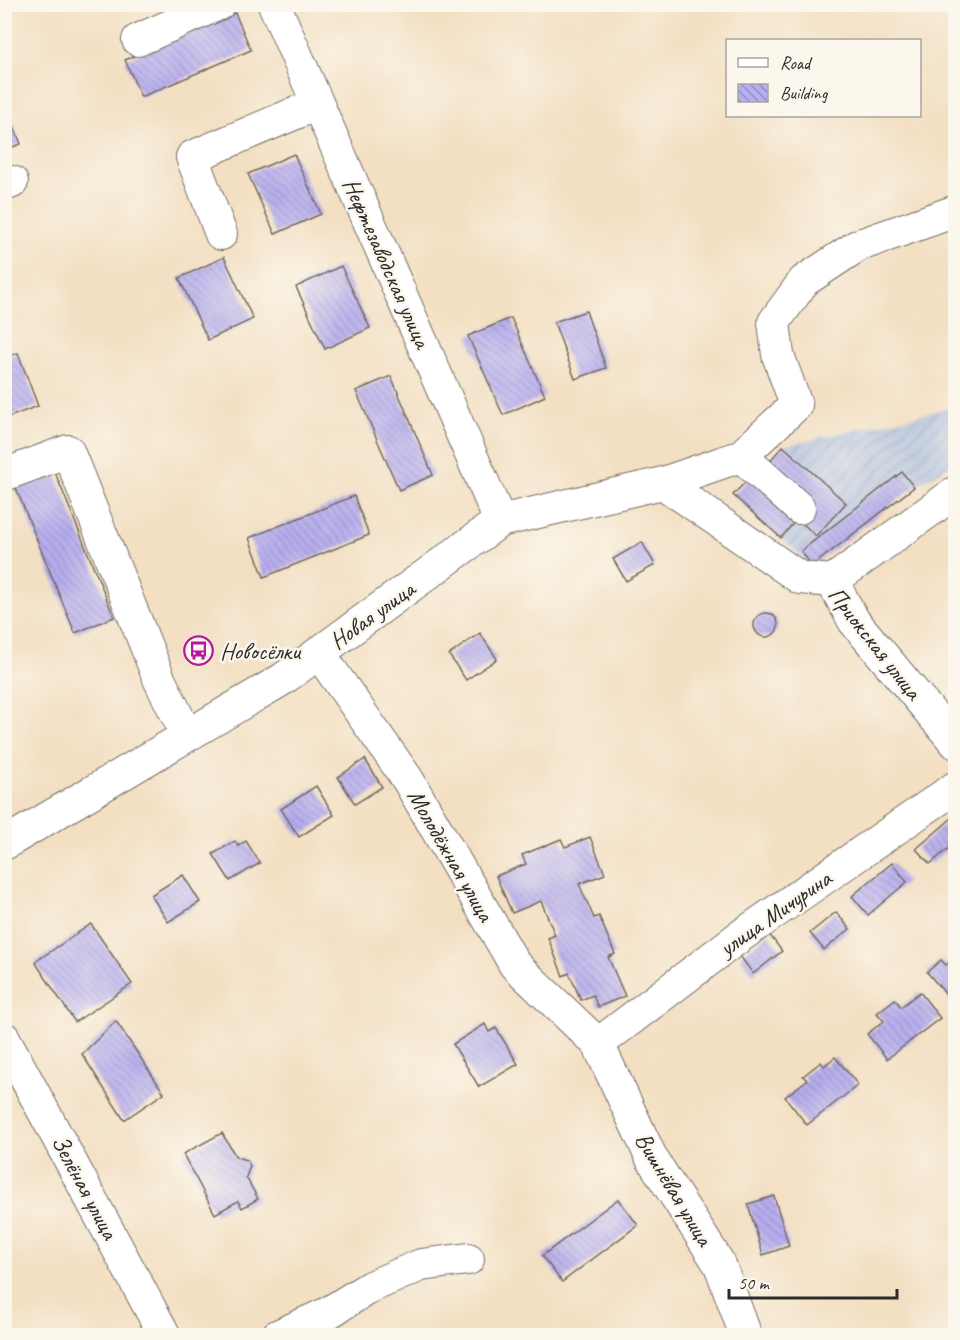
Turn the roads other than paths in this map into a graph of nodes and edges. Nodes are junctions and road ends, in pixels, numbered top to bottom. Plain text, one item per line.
1 (219, 4) edge
2 (274, 4) edge
3 (138, 40) dead end
4 (317, 104) junction
5 (956, 211) edge
6 (221, 234) dead end
7 (741, 456) junction
8 (4, 475) edge
9 (663, 483) junction
10 (956, 492) edge
11 (799, 508) dead end
12 (500, 521) junction
13 (832, 581) junction
14 (319, 653) junction
15 (187, 735) junction
16 (956, 743) edge
17 (956, 788) edge
18 (4, 844) edge
19 (4, 1038) edge
20 (598, 1044) junction
21 (468, 1259) dead end
22 (165, 1335) edge
23 (278, 1335) edge
24 (746, 1335) edge

1 - 3 street
2 - 4 street, Нефтезаводская улица
4 - 6 street
4 - 12 street, Нефтезаводская улица
5 - 7 street
7 - 9 street, Новая улица
7 - 11 street
8 - 15 street
9 - 12 street, Новая улица
9 - 13 street, Приокская улица
10 - 13 street
12 - 14 street, Новая улица
13 - 16 street, Приокская улица
14 - 15 street, Новая улица
14 - 20 street, Молодёжная улица
15 - 18 street, Новая улица
17 - 20 street, улица Мичурина
19 - 22 street, Зелёная улица
20 - 24 street, Вишнёвая улица
21 - 23 street

